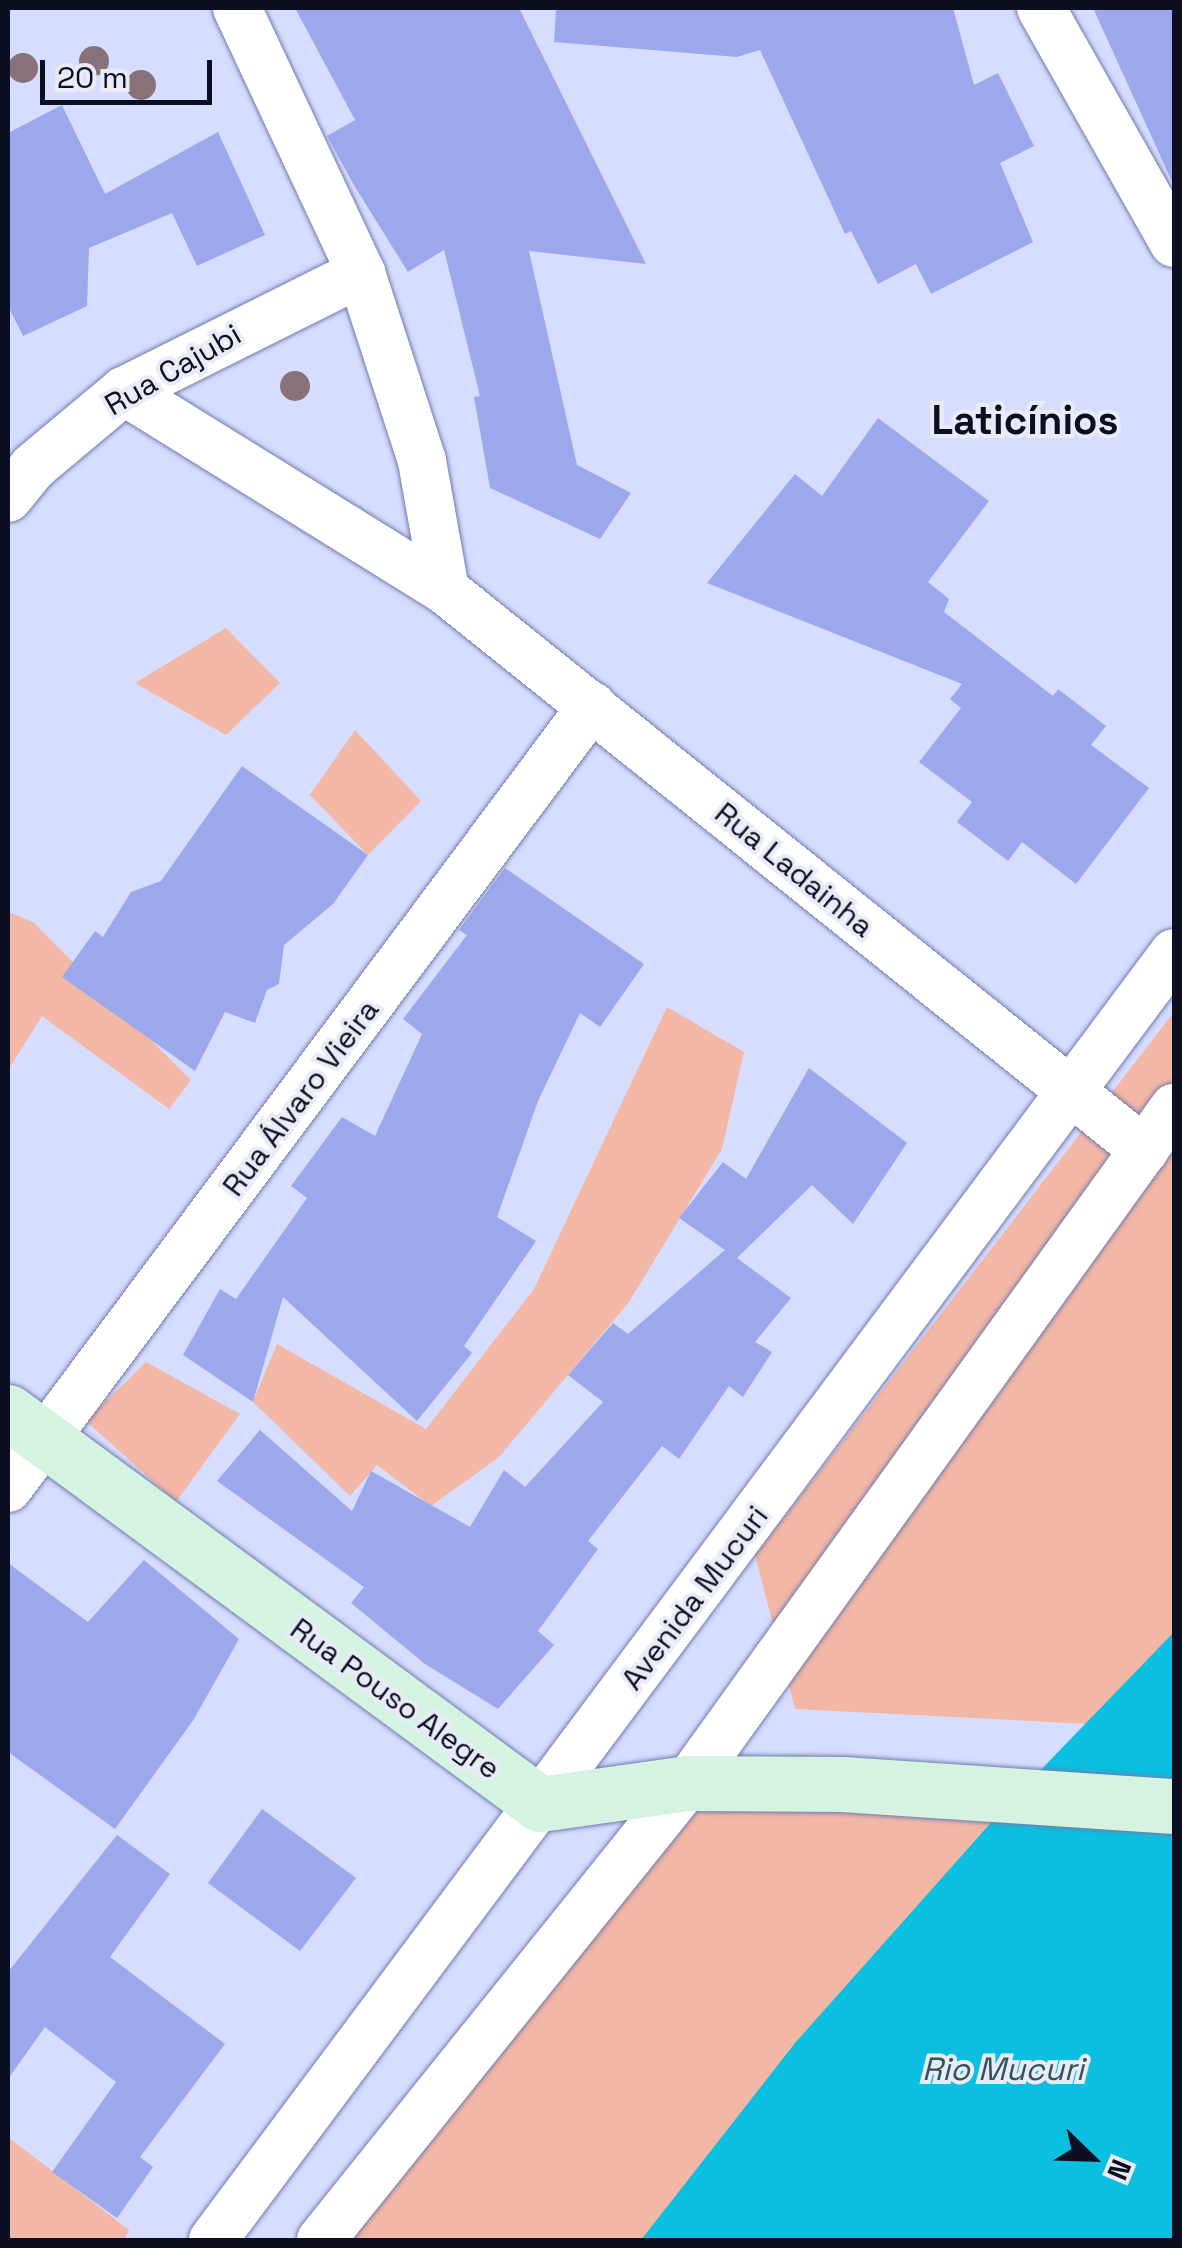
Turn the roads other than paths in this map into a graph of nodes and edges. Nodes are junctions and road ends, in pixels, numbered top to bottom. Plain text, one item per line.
1 (237, 8) edge
2 (1041, 8) edge
3 (1174, 243) edge
4 (360, 273) junction
5 (124, 391) junction
6 (8, 498) edge
7 (445, 590) junction
8 (592, 706) junction
9 (1174, 952) edge
10 (1072, 1096) junction
11 (1174, 1108) edge
12 (1144, 1150) junction
13 (27, 1426) edge
14 (8, 1488) edge
15 (688, 1783) junction
16 (540, 1804) junction
17 (1174, 1806) edge
18 (213, 2240) edge
19 (320, 2240) edge

1 - 4 street
2 - 3 street
4 - 5 street, Rua Cajubi
4 - 7 street
5 - 6 street, Rua Cajubi
5 - 7 street, Rua Ladainha
7 - 8 street, Rua Ladainha
8 - 10 street, Rua Ladainha
8 - 13 street, Rua Álvaro Vieira
9 - 10 street, Avenida Mucuri
10 - 12 street, Rua Ladainha
10 - 16 street, Avenida Mucuri
11 - 12 street
12 - 15 street
13 - 14 street, Rua Álvaro Vieira
13 - 16 main road, Rua Pouso Alegre
15 - 16 main road
15 - 17 main road
15 - 19 street
16 - 18 street, Avenida Mucuri

